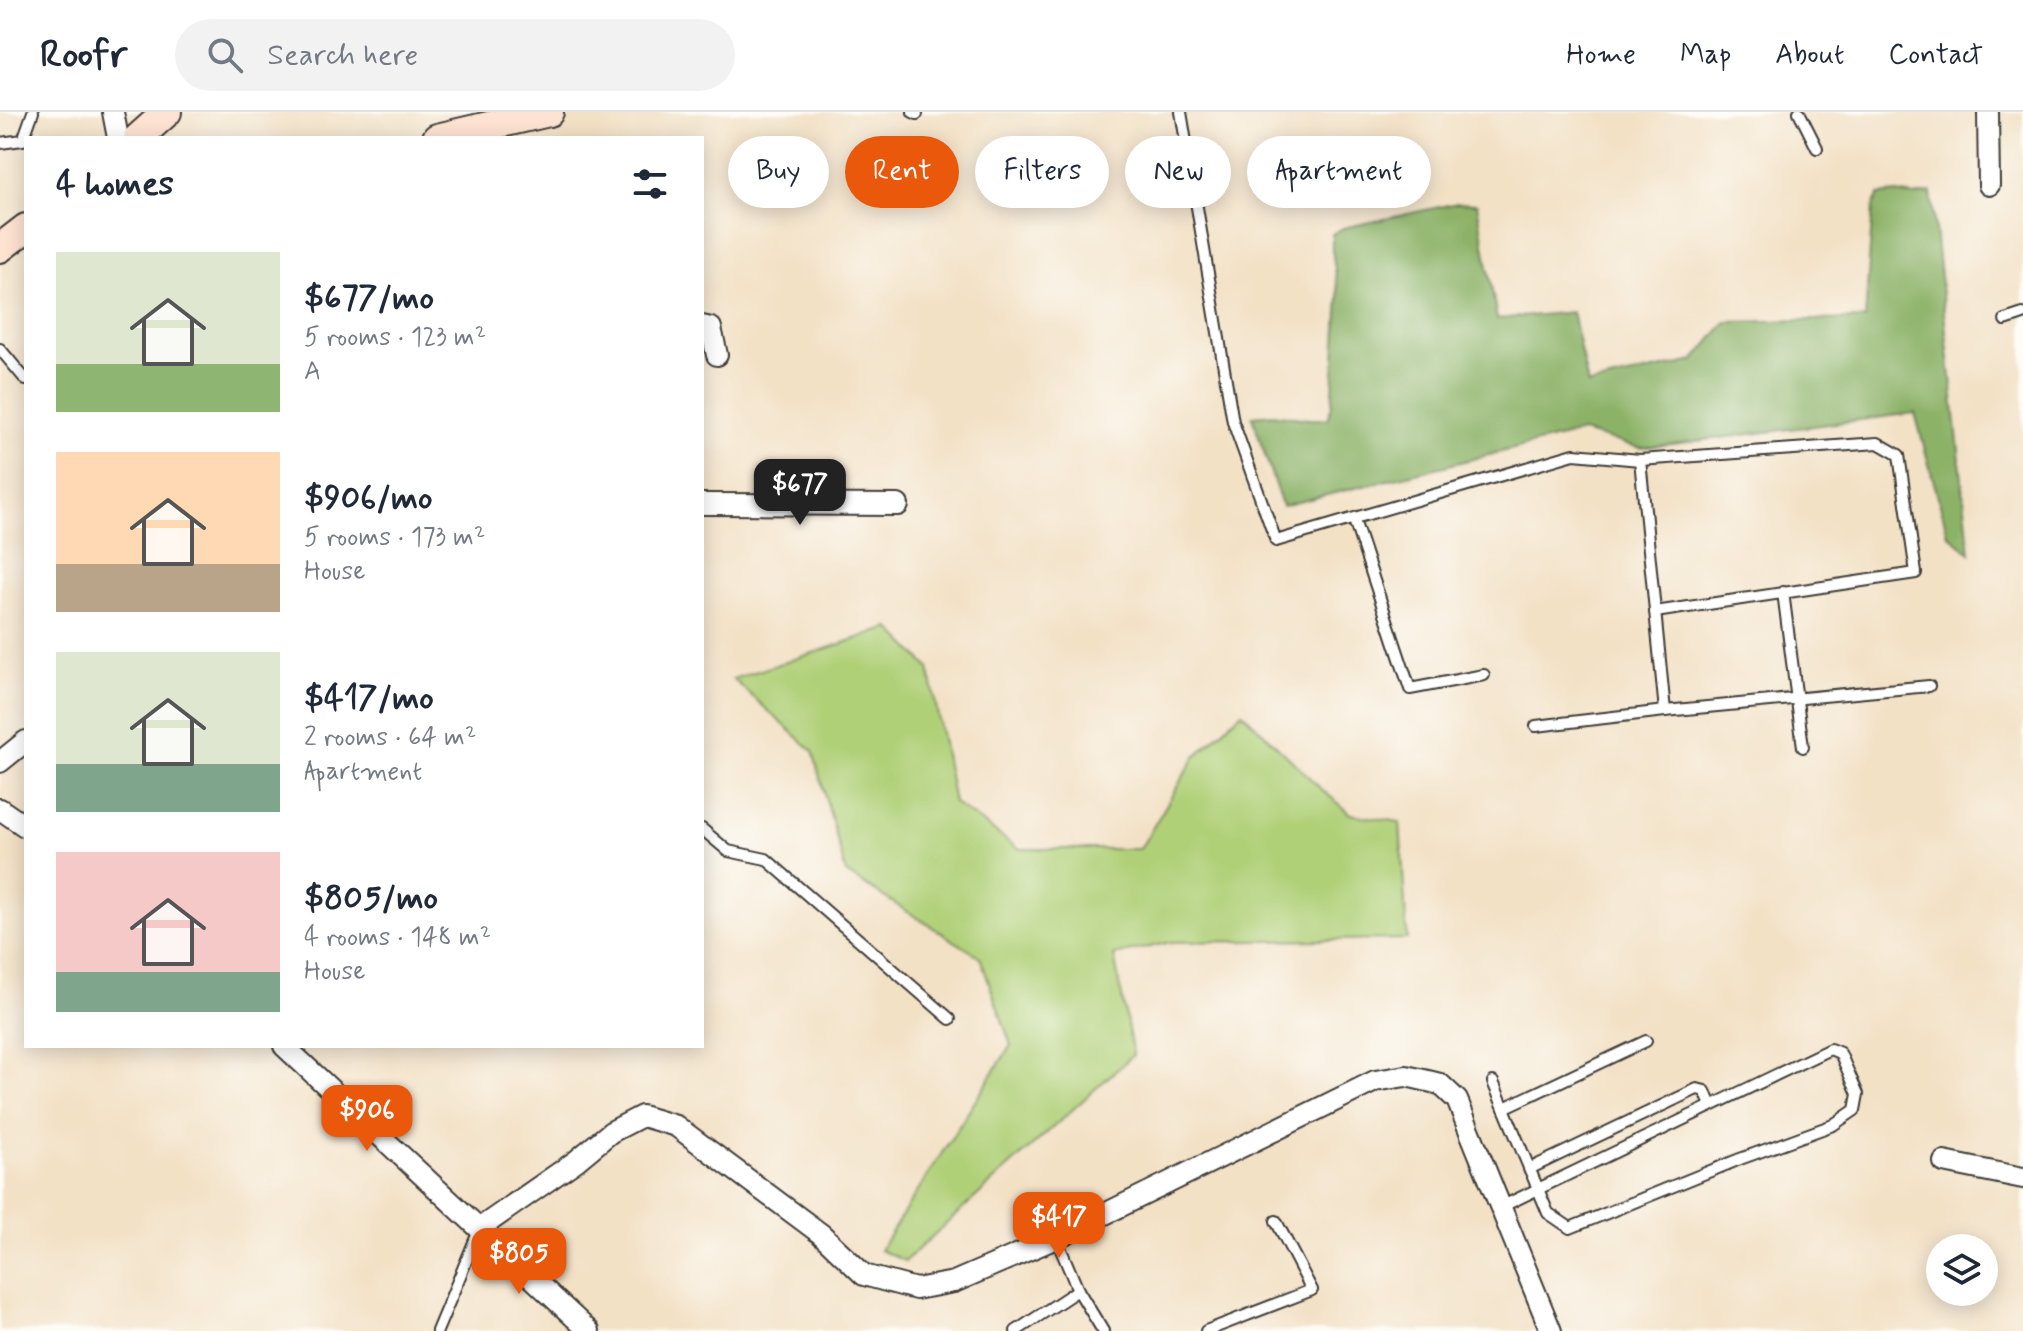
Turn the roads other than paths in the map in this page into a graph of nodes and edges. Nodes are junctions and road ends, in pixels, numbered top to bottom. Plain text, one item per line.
1 (33, 112) edge
2 (113, 112) edge
3 (167, 112) edge
4 (549, 112) edge
5 (1181, 112) edge
6 (1799, 112) edge
7 (1988, 112) edge
8 (24, 136) edge
9 (118, 136) edge
10 (140, 136) edge
11 (446, 136) edge
12 (24, 137) edge
13 (0, 143) edge
14 (1817, 148) dead end
15 (1989, 185) dead end
16 (24, 230) edge
17 (0, 248) edge
18 (2023, 314) edge
19 (2005, 320) dead end
20 (704, 326) edge
21 (0, 349) edge
22 (717, 355) dead end
23 (24, 378) edge
24 (1640, 460) junction
25 (704, 504) edge
26 (898, 505) dead end
27 (1354, 520) junction
28 (1783, 592) junction
29 (1655, 612) junction
30 (1484, 675) dead end
31 (1929, 686) dead end
32 (1797, 699) junction
33 (1665, 711) junction
34 (1536, 726) dead end
35 (24, 743) edge
36 (1803, 747) dead end
37 (0, 762) edge
38 (0, 809) edge
39 (24, 826) edge
40 (704, 831) edge
41 (950, 1019) dead end
42 (1646, 1041) dead end
43 (286, 1048) edge
44 (1493, 1082) dead end
45 (1711, 1106) junction
46 (1504, 1108) junction
47 (1944, 1162) dead end
48 (1529, 1169) junction
49 (2023, 1178) edge
50 (1538, 1189) junction
51 (1501, 1207) junction
52 (1276, 1221) dead end
53 (480, 1228) junction
54 (1056, 1238) junction
55 (1078, 1290) junction
56 (437, 1331) edge
57 (589, 1331) edge
58 (1016, 1331) edge
59 (1103, 1331) edge
60 (1206, 1331) edge
61 (1551, 1331) edge

1 - 8 lane
2 - 9 street
3 - 10 street
4 - 11 street
5 - 27 lane
6 - 14 lane
7 - 15 street
12 - 13 lane
16 - 17 street
18 - 19 lane
20 - 22 street
21 - 23 lane
24 - 27 lane
24 - 28 lane
24 - 29 lane
25 - 26 street
27 - 30 lane
28 - 29 lane
28 - 32 lane
29 - 33 lane
31 - 32 lane
32 - 33 lane
32 - 36 lane
33 - 34 lane
35 - 37 street
38 - 39 street
40 - 41 lane
42 - 46 lane
43 - 53 street
44 - 46 lane
45 - 48 lane
45 - 50 lane
45 - 50 lane
46 - 48 lane
47 - 49 street
48 - 50 lane
50 - 51 lane
51 - 54 street
51 - 61 street
52 - 60 lane
53 - 54 street
53 - 56 lane
53 - 57 street
54 - 55 lane
55 - 58 lane
55 - 59 lane

